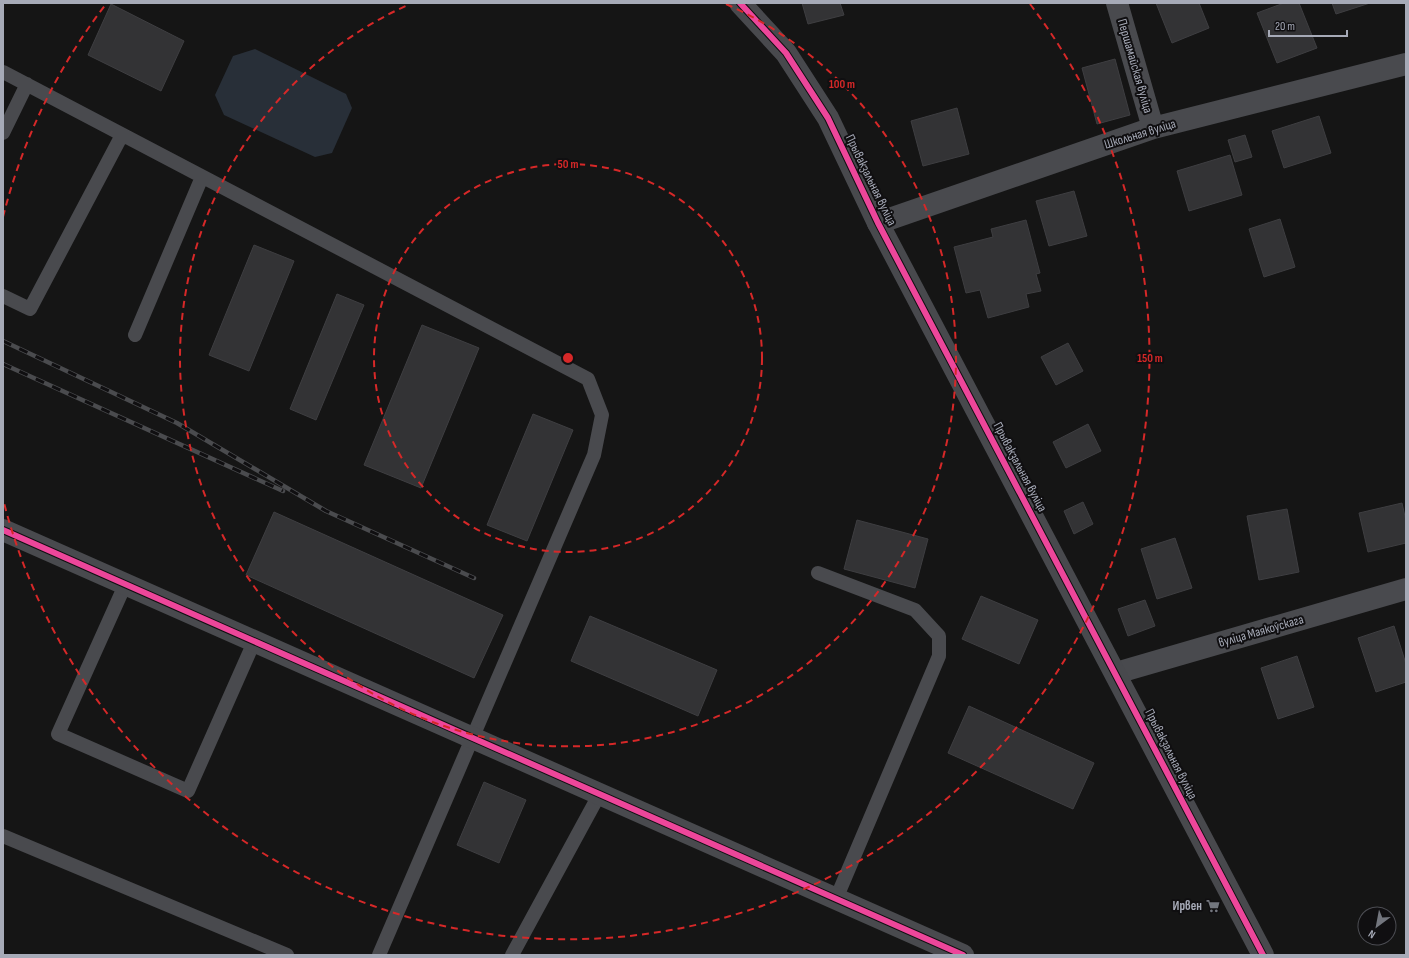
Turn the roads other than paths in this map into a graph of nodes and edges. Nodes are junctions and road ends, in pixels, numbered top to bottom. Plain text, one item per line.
1 (740, 3) edge
2 (1117, 3) edge
3 (1406, 64) edge
4 (3, 72) edge
5 (27, 84) junction
6 (1153, 128) junction
7 (3, 133) edge
8 (122, 135) junction
9 (202, 177) junction
10 (878, 223) junction
11 (3, 296) edge
12 (135, 335) dead end
13 (3, 530) edge
14 (818, 573) dead end
15 (125, 584) junction
16 (1406, 589) edge
17 (254, 642) junction
18 (1116, 673) junction
19 (473, 739) junction
20 (599, 795) junction
21 (3, 836) edge
22 (836, 899) junction
23 (954, 953) edge
24 (287, 955) edge
25 (379, 955) edge
26 (512, 955) edge
27 (1263, 955) edge

1 - 10 street, Прывакзальная вуліца
2 - 6 street, Першамайская вуліца
3 - 6 street, Школьная вуліца
4 - 5 lane
5 - 7 lane
5 - 8 lane
6 - 10 street, Школьная вуліца
8 - 9 lane
8 - 11 lane
9 - 12 lane
9 - 19 lane
10 - 18 street, Прывакзальная вуліца
13 - 15 street
14 - 22 lane
15 - 17 street
15 - 17 lane
16 - 18 street, вуліца Маякоўскага
17 - 19 street
18 - 27 street, Прывакзальная вуліца
19 - 20 street
19 - 25 lane
20 - 22 street
20 - 26 lane
21 - 24 lane
22 - 23 street

